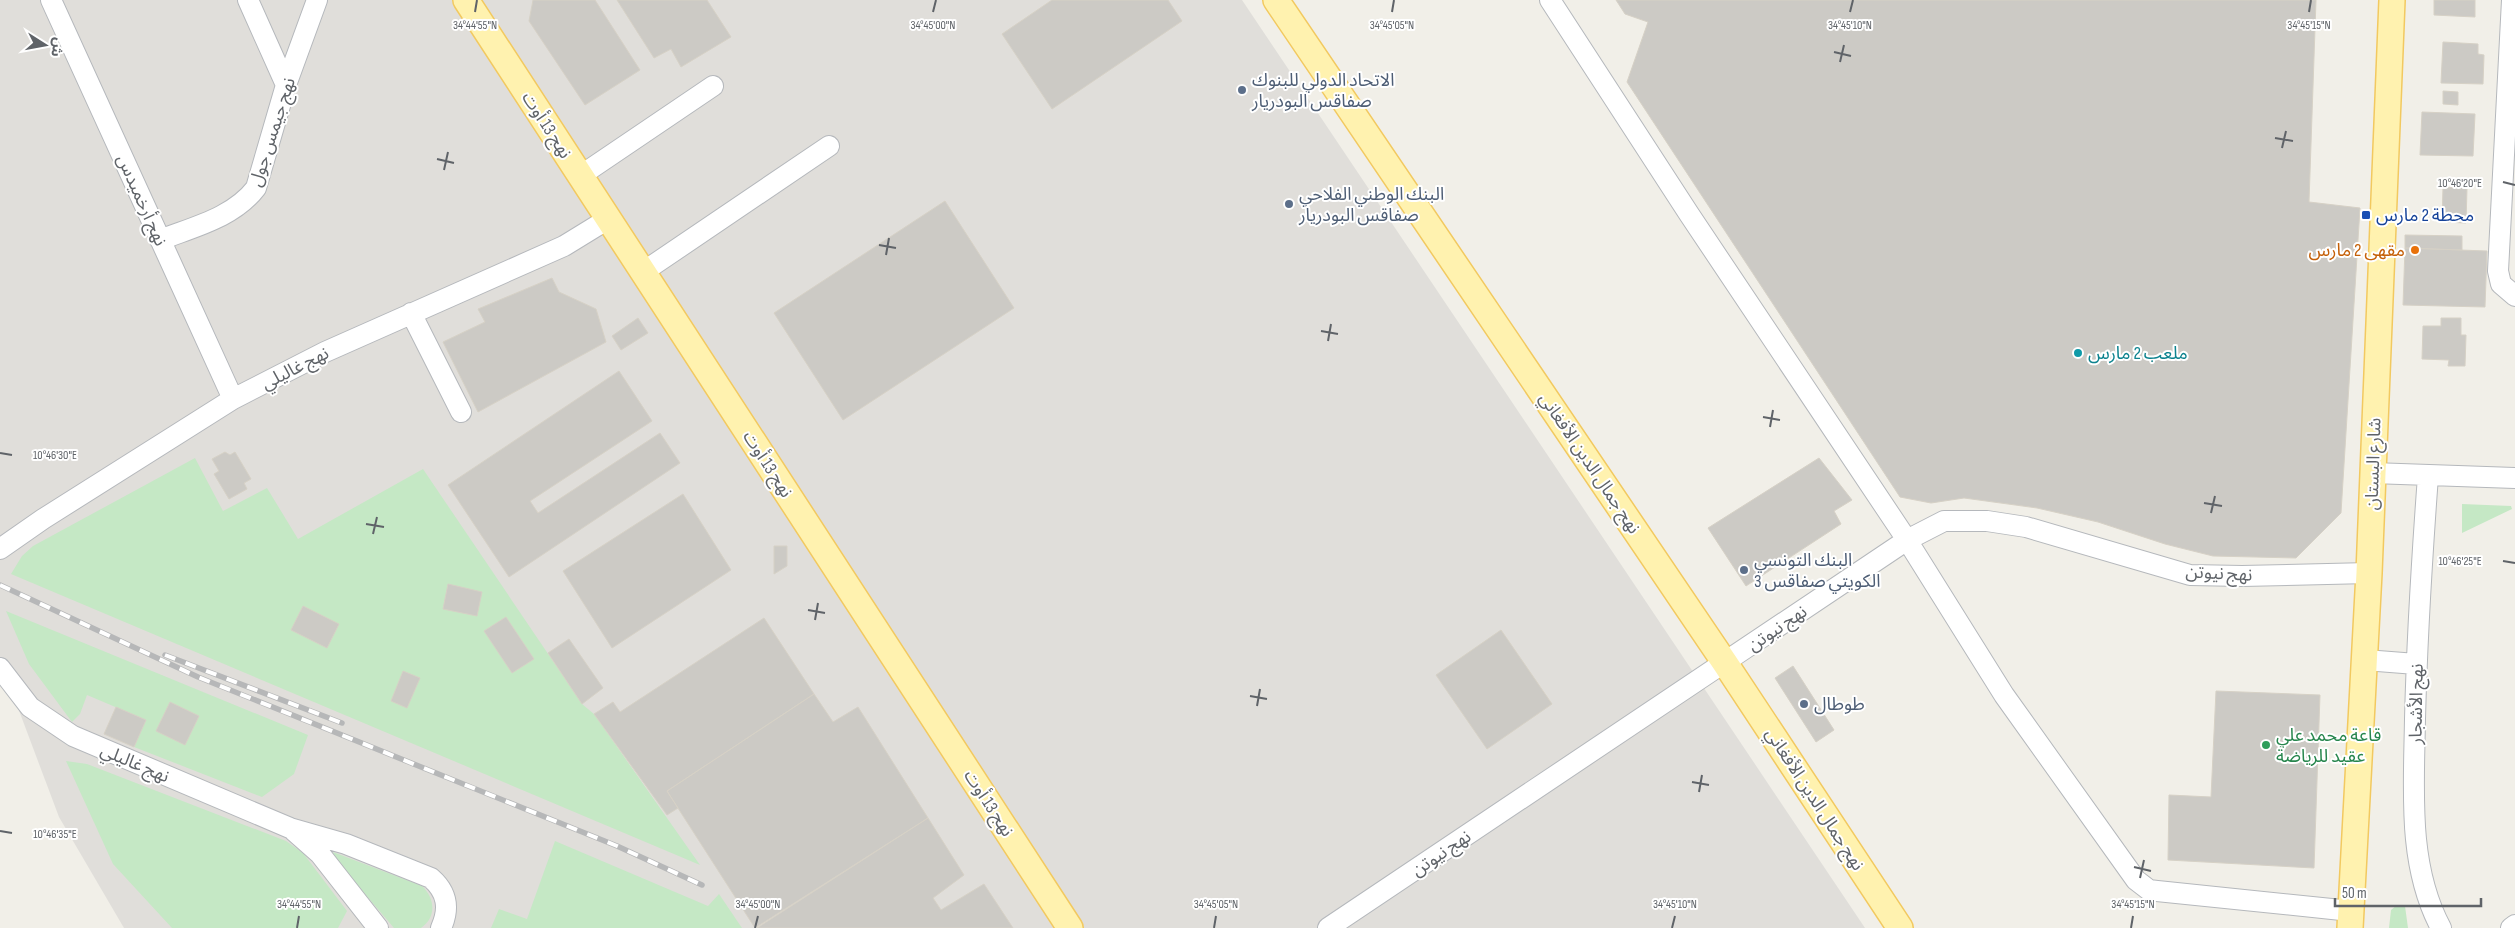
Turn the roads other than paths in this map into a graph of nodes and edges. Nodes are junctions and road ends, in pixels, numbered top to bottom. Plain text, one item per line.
1 (51, 0) edge
2 (248, 0) edge
3 (317, 0) edge
4 (466, 0) edge
5 (1276, 0) edge
6 (1550, 0) edge
7 (2392, 0) edge
8 (2512, 0) edge
9 (286, 85) junction
10 (713, 86) dead end
11 (2511, 93) edge
12 (829, 146) dead end
13 (580, 176) junction
14 (608, 219) junction
15 (160, 240) junction
16 (643, 272) junction
17 (2515, 296) edge
18 (411, 313) junction
19 (233, 399) junction
20 (461, 412) dead end
21 (2372, 473) junction
22 (2428, 476) junction
23 (2515, 478) edge
24 (1907, 540) junction
25 (0, 549) edge
26 (2369, 573) junction
27 (2365, 660) junction
28 (1726, 663) junction
29 (2416, 664) junction
30 (0, 668) edge
31 (290, 828) junction
32 (2351, 920) edge
33 (2515, 925) edge
34 (378, 928) edge
35 (441, 928) edge
36 (1070, 928) edge
37 (1328, 928) edge
38 (1900, 928) edge
39 (2441, 928) edge
40 (2511, 928) edge

1 - 15 street, نهج أرخميدس
2 - 9 street
3 - 9 street, نهج جيمس جول
4 - 13 main road, نهج 13 أوت
5 - 28 main road, نهج جمال الدين الأفغاني
6 - 24 street
7 - 21 main road, شارع البستان
8 - 11 street
9 - 15 street, نهج جيمس جول
10 - 13 street
11 - 17 street
12 - 16 street
13 - 14 main road, نهج 13 أوت
14 - 16 main road, نهج 13 أوت
14 - 18 street, نهج غاليلي
15 - 19 street, نهج أرخميدس
16 - 36 main road, نهج 13 أوت
18 - 19 street, نهج غاليلي
18 - 20 street
19 - 25 street, نهج غاليلي
21 - 22 street
21 - 26 main road, شارع البستان
22 - 23 street
22 - 29 street, نهج الأشجار
24 - 26 street, نهج نيوتن
24 - 28 street, نهج نيوتن
24 - 32 street
26 - 27 main road, شارع البستان
27 - 29 street
27 - 32 main road, شارع البستان
28 - 37 street, نهج نيوتن
28 - 38 main road, نهج جمال الدين الأفغاني
29 - 39 street, نهج الأشجار
30 - 31 street, نهج غاليلي
31 - 34 street
31 - 35 street
33 - 40 street

